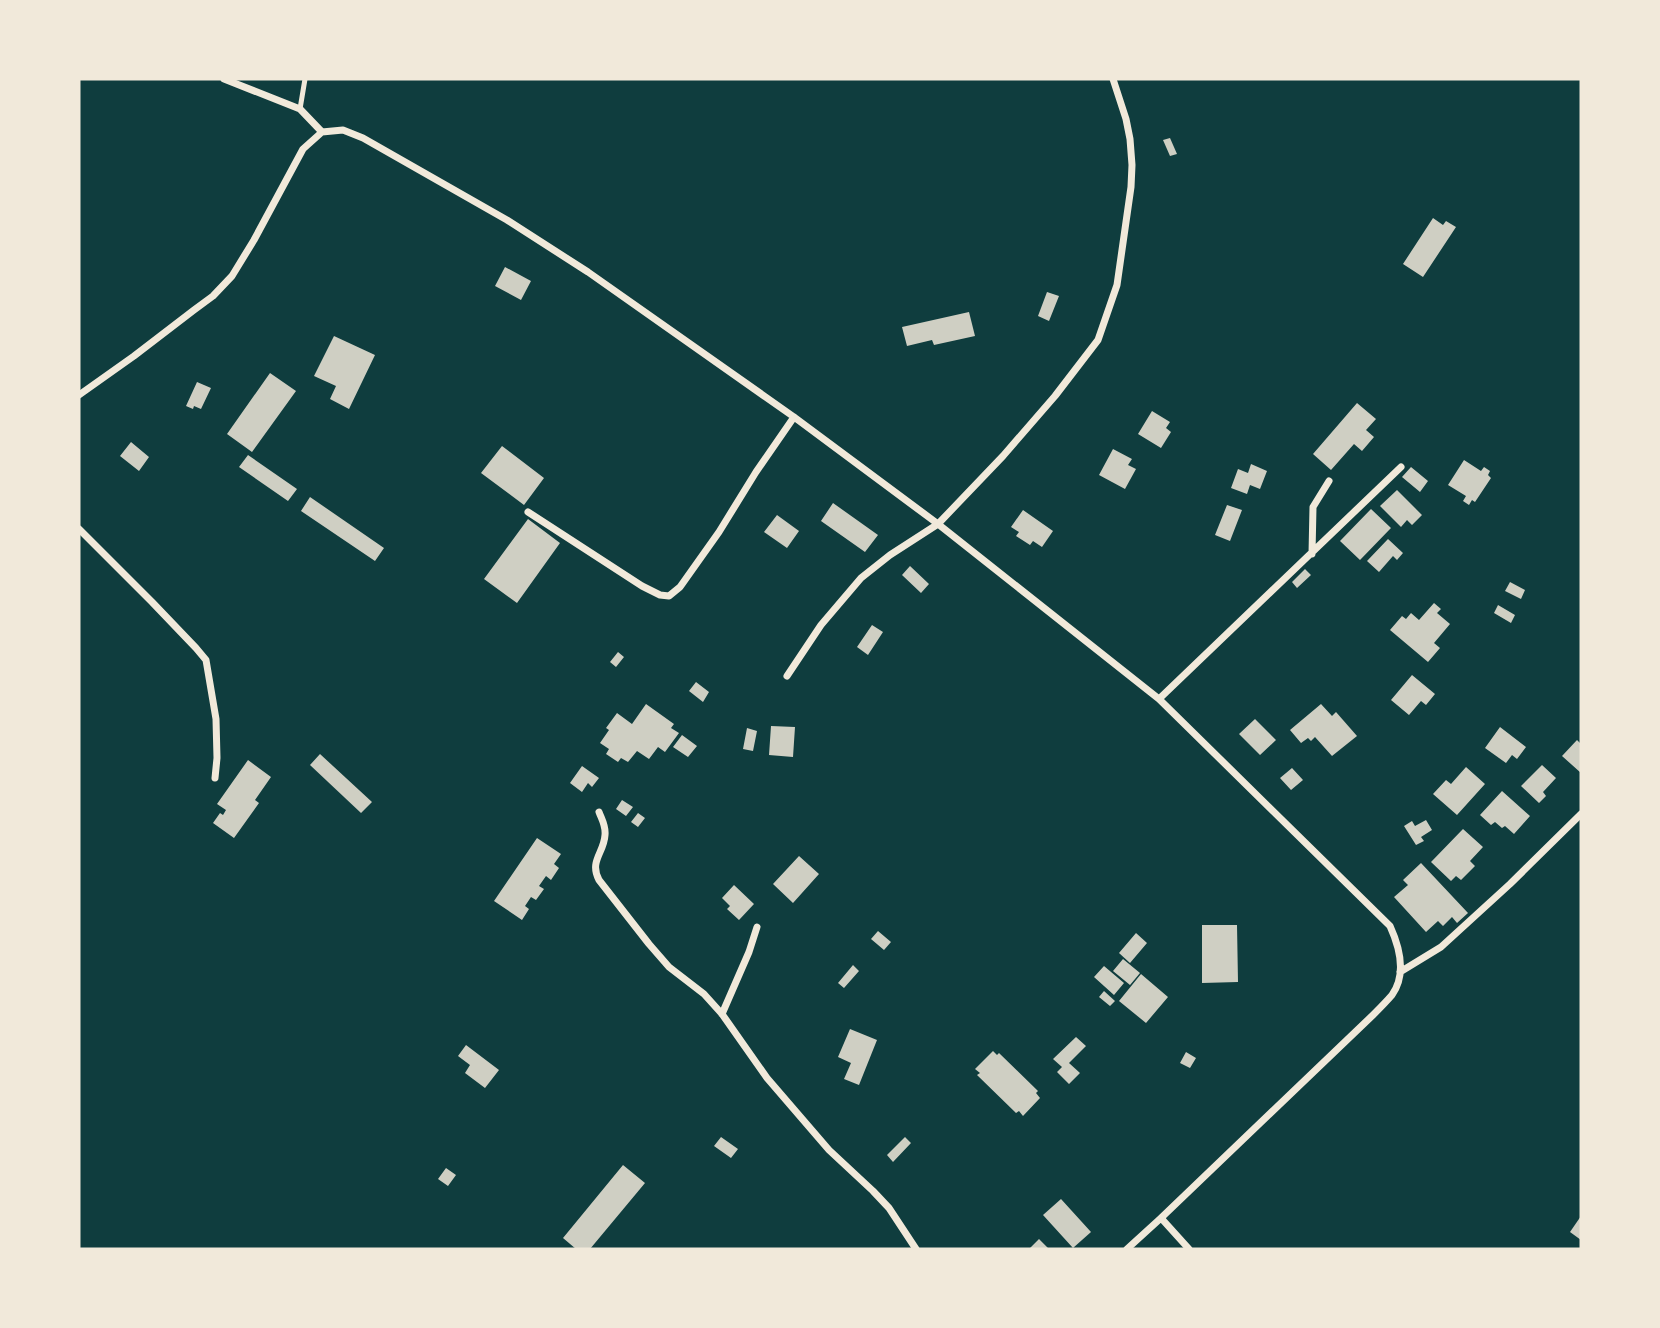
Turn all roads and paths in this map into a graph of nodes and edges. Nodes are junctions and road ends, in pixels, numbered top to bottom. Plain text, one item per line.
1 (224, 79) edge
2 (305, 79) edge
3 (1113, 79) edge
4 (300, 109) junction
5 (322, 132) junction
6 (79, 395) edge
7 (794, 417) junction
8 (1401, 467) dead end
9 (1329, 481) dead end
10 (528, 512) dead end
11 (938, 524) junction
12 (79, 529) edge
13 (1312, 554) junction
14 (787, 676) dead end
15 (1159, 699) junction
16 (215, 778) dead end
17 (599, 812) dead end
18 (1581, 814) edge
19 (757, 927) dead end
20 (1400, 972) junction
21 (722, 1014) junction
22 (1161, 1218) junction
23 (916, 1249) edge
24 (1127, 1249) edge
25 (1189, 1249) edge

1 - 4 street
2 - 4 lane
3 - 11 street
4 - 5 street
5 - 6 street
5 - 7 street
7 - 10 street
7 - 11 street
8 - 13 street
9 - 13 street
11 - 14 street
11 - 15 street
12 - 16 street
13 - 15 street
15 - 20 street
17 - 21 street
18 - 20 street
19 - 21 street
20 - 22 street
21 - 23 street
22 - 24 street
22 - 25 street

